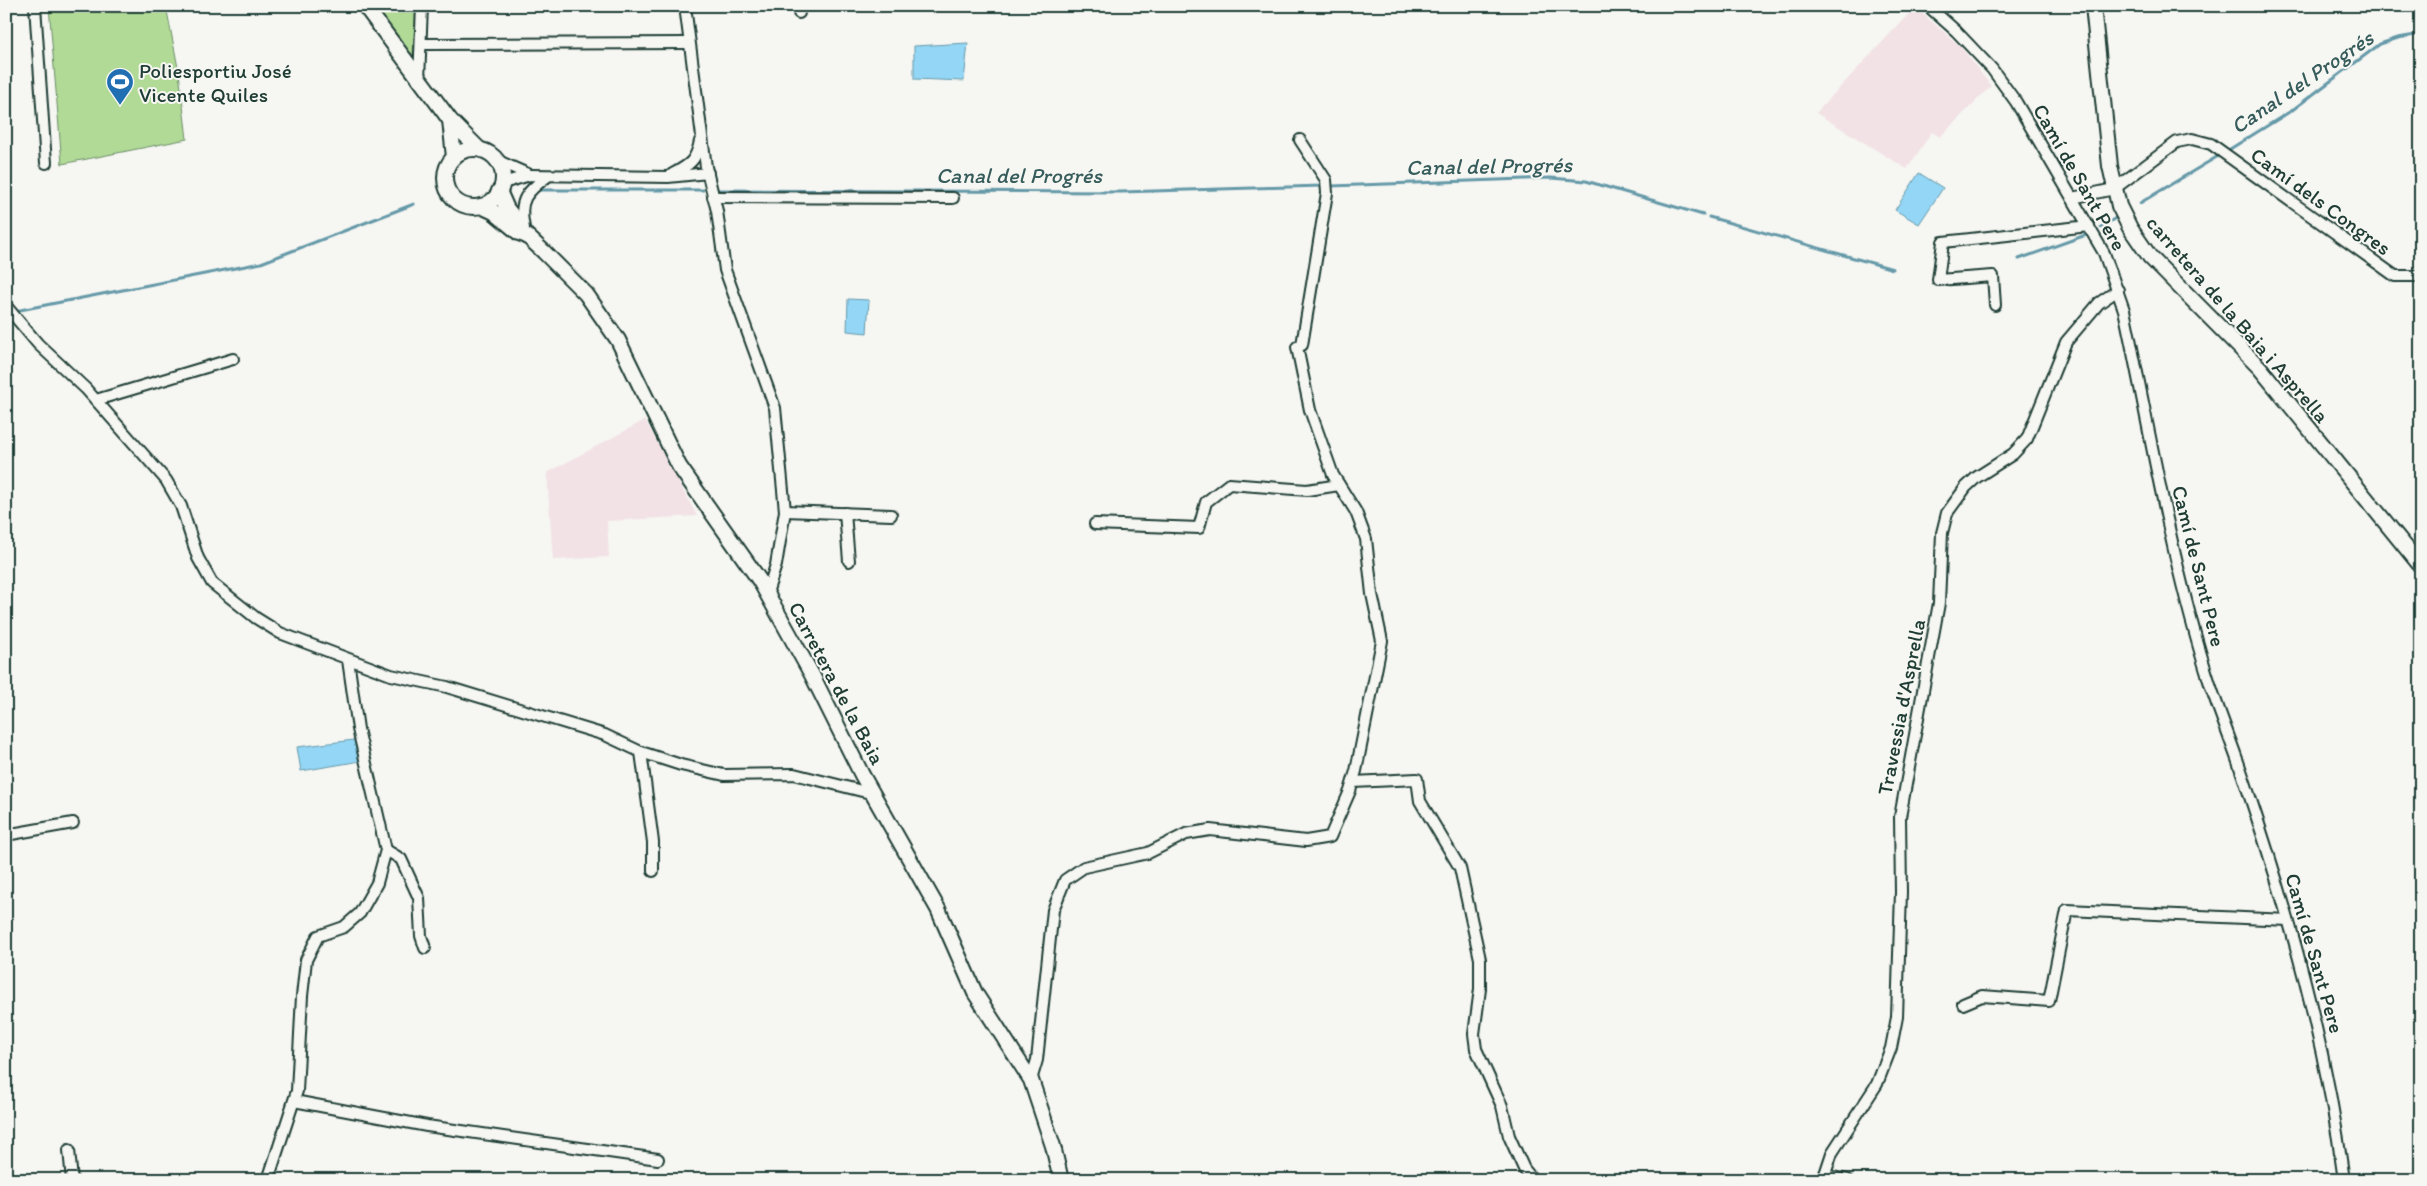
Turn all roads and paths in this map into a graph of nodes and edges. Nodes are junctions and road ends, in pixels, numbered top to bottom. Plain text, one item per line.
1 (35, 6) edge
2 (365, 6) edge
3 (422, 6) edge
4 (685, 6) edge
5 (1928, 6) edge
6 (2094, 6) edge
7 (689, 43) junction
8 (421, 44) junction
9 (419, 80) junction
10 (450, 120) junction
11 (702, 134) junction
12 (1300, 140) dead end
13 (479, 149) junction
14 (454, 157) junction
15 (496, 160) junction
16 (46, 163) dead end
17 (707, 170) junction
18 (530, 176) junction
19 (548, 176) junction
20 (668, 177) junction
21 (501, 187) junction
22 (2114, 189) junction
23 (713, 197) junction
24 (952, 198) dead end
25 (2072, 198) junction
26 (481, 206) junction
27 (2089, 226) junction
28 (526, 233) junction
29 (2421, 276) edge
30 (2118, 290) junction
31 (1995, 305) dead end
32 (6, 306) edge
33 (233, 359) dead end
34 (96, 400) junction
35 (1339, 485) junction
36 (785, 512) junction
37 (845, 513) junction
38 (891, 515) dead end
39 (1095, 524) dead end
40 (849, 560) dead end
41 (2421, 566) edge
42 (767, 593) junction
43 (348, 660) junction
44 (641, 752) junction
45 (1353, 782) junction
46 (874, 794) junction
47 (73, 823) dead end
48 (6, 835) edge
49 (386, 850) junction
50 (653, 871) dead end
51 (2288, 920) junction
52 (425, 948) dead end
53 (1962, 1004) dead end
54 (1031, 1080) junction
55 (294, 1101) junction
56 (68, 1150) dead end
57 (658, 1160) dead end
58 (1823, 1177) edge
59 (72, 1180) edge
60 (268, 1180) edge
61 (1060, 1180) edge
62 (1533, 1180) edge
63 (1847, 1180) edge
64 (2344, 1180) edge

1 - 16 street
2 - 9 main road
3 - 8 street
4 - 7 street
5 - 25 street, Camí de Sant Pere
6 - 22 main road, carretera de la Baia i Asprella
7 - 8 street
7 - 11 street
8 - 9 street
9 - 10 main road
10 - 13 main road
10 - 14 main road
11 - 17 street
11 - 20 street
12 - 35 street
13 - 14 main road
13 - 15 main road
14 - 26 main road
15 - 18 street
15 - 21 main road
17 - 20 street
17 - 23 street
18 - 19 street
18 - 21 street
19 - 20 street
19 - 28 street
21 - 26 main road
21 - 28 main road, Carretera de la Baia
22 - 25 street, Camí dels Congres
22 - 29 street, Camí dels Congres
22 - 41 main road, carretera de la Baia i Asprella
23 - 24 street
23 - 36 street
25 - 27 street, Camí de Sant Pere
26 - 28 main road, Carretera de la Baia
27 - 30 street, Camí de Sant Pere
27 - 31 street
28 - 42 main road, Carretera de la Baia
30 - 51 street, Camí de Sant Pere
30 - 58 street, Travessia d'Asprella
32 - 34 street
33 - 34 street
34 - 43 street
35 - 39 street
35 - 45 street
36 - 37 street
36 - 42 street
37 - 38 street
37 - 40 street
42 - 46 main road, Carretera de la Baia
43 - 44 street
43 - 49 street
44 - 46 street
44 - 50 street
45 - 54 street
45 - 62 street
46 - 54 main road, Carretera de la Baia
47 - 48 street
49 - 52 street
49 - 55 street
51 - 53 street
51 - 64 street, Camí de Sant Pere
54 - 61 main road, Carretera de la Baia
55 - 57 street
55 - 60 street
56 - 59 street
58 - 63 street

